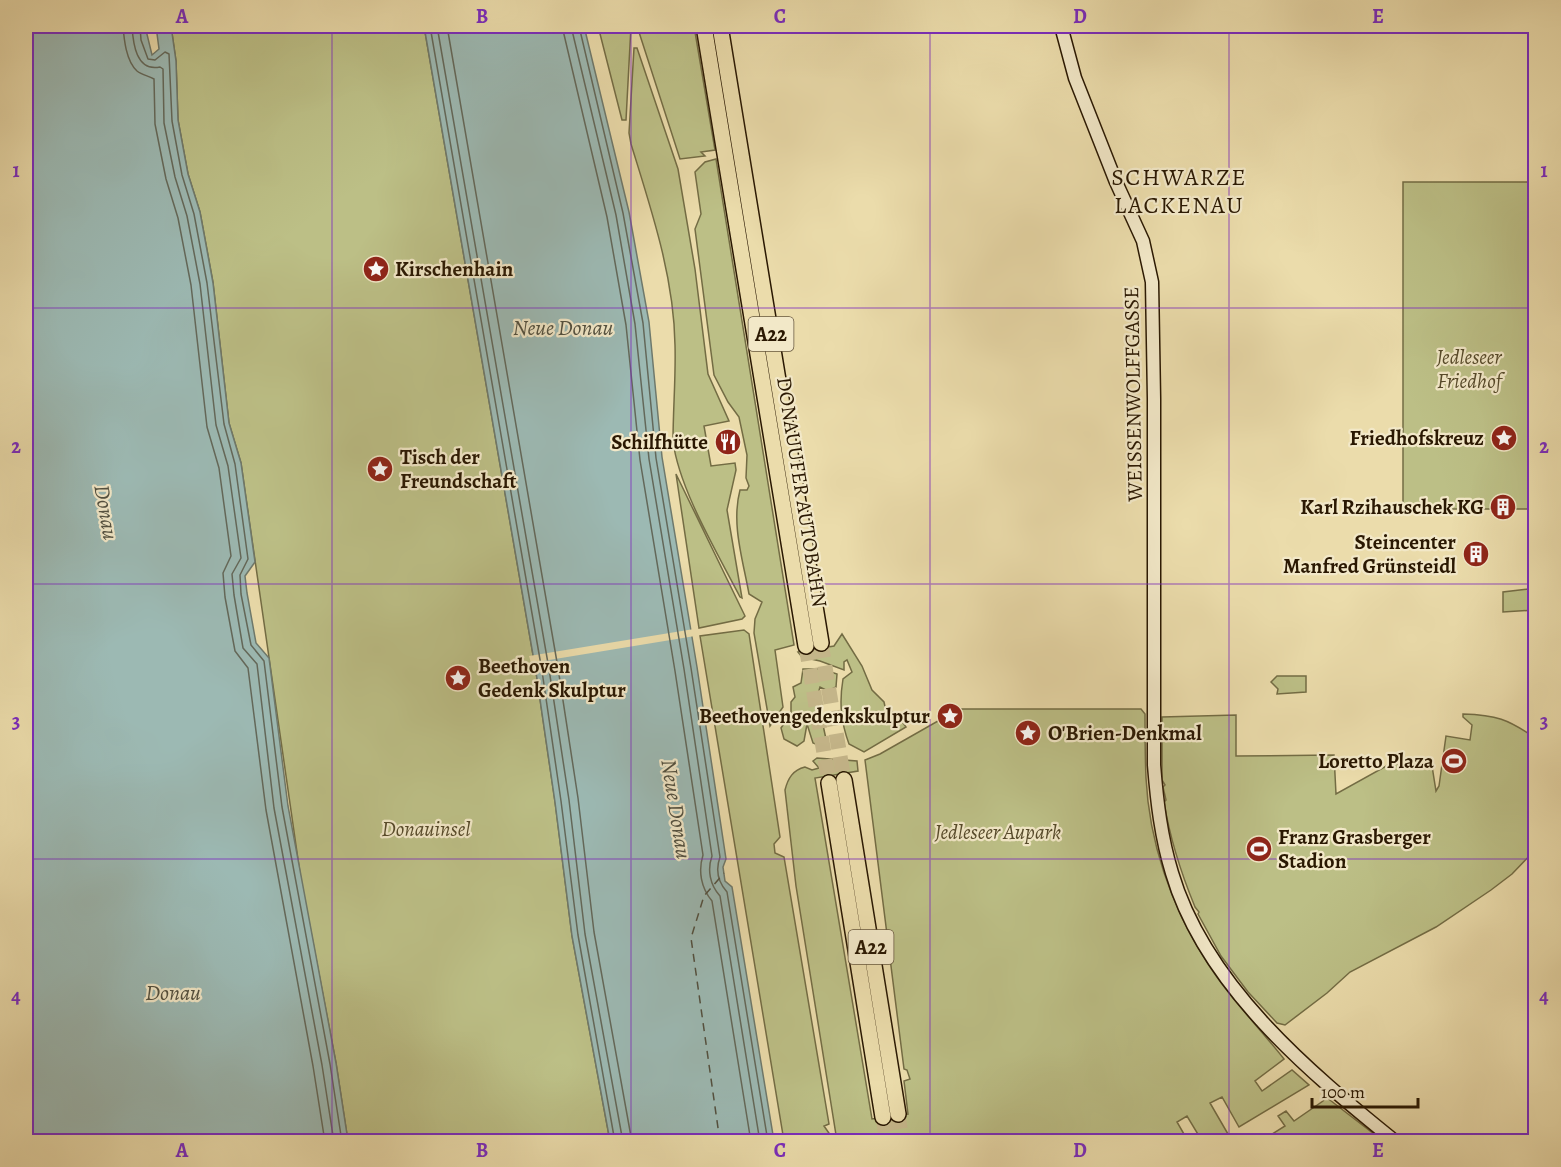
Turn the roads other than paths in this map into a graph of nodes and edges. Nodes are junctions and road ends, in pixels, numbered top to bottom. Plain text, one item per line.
1 (704, 26) edge
2 (720, 26) edge
3 (1061, 26) edge
4 (836, 781) tunnel mouth
5 (890, 1115) tunnel mouth
6 (1396, 1142) edge

1 - 2 highway, DONAUUFER AUTOBAHN / A22
3 - 6 street, WEISSENWOLFFGASSE
4 - 5 highway, A22

